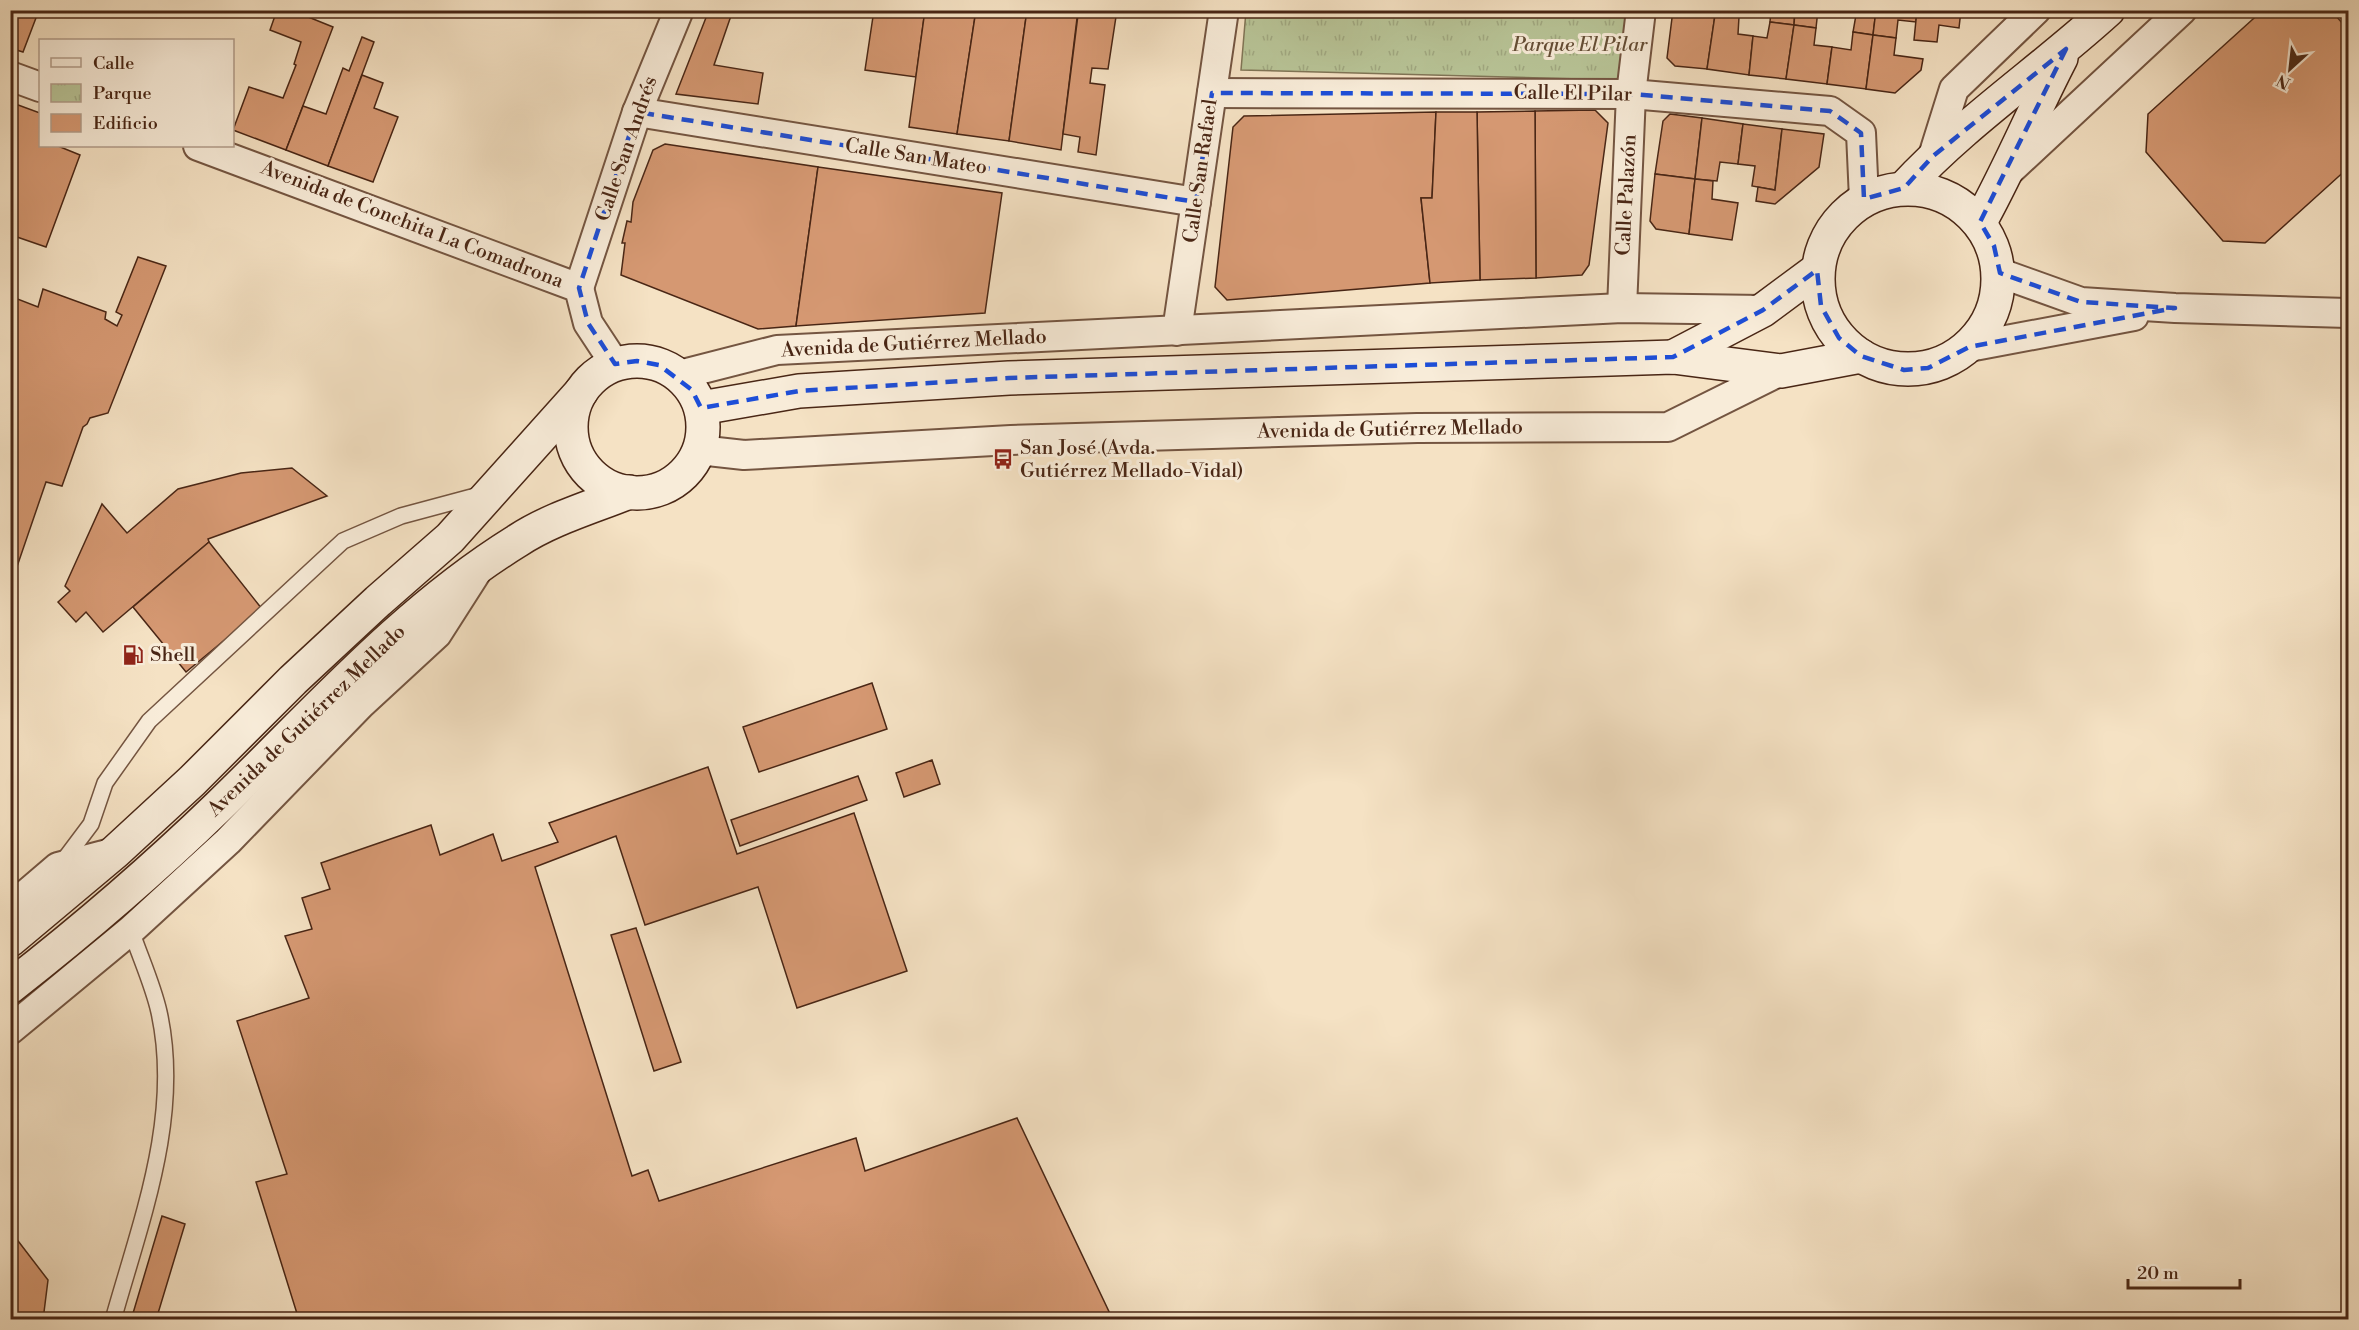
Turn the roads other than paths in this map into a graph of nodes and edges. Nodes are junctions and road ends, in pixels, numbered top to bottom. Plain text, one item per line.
1 (679, 10) edge
2 (1224, 10) edge
3 (1641, 10) edge
4 (2108, 10) edge
5 (2182, 10) edge
6 (2024, 17) edge
7 (2066, 49) junction
8 (10, 76) edge
9 (39, 87) edge
10 (1212, 93) junction
11 (1631, 94) junction
12 (637, 112) junction
13 (201, 147) edge
14 (1933, 156) junction
15 (2007, 173) junction
16 (1904, 188) junction
17 (1864, 199) junction
18 (1196, 202) junction
19 (1980, 222) junction
20 (1817, 270) junction
21 (2000, 273) junction
22 (579, 288) junction
23 (1622, 308) junction
24 (2175, 308) junction
25 (1763, 310) junction
26 (2349, 313) edge
27 (1177, 331) junction
28 (1969, 348) junction
29 (1673, 357) junction
30 (1861, 357) junction
31 (615, 364) junction
32 (1781, 371) junction
33 (679, 375) junction
34 (581, 392) junction
35 (701, 408) junction
36 (699, 450) junction
37 (494, 490) junction
38 (629, 492) junction
39 (482, 564) junction
40 (115, 852) junction
41 (58, 867) junction
42 (10, 908) edge
43 (131, 930) junction
44 (10, 940) edge
45 (10, 987) edge
46 (10, 1030) edge
47 (113, 1320) edge

1 - 12 street, Calle San Andrés
2 - 10 street, Calle San Rafael
3 - 11 street, Calle Palazón
4 - 7 main road
5 - 15 street
6 - 14 street
7 - 14 main road
7 - 15 main road
8 - 9 street
10 - 11 street, Calle El Pilar
10 - 18 street, Calle San Rafael
11 - 17 street, Calle El Pilar
11 - 23 street, Calle Palazón
12 - 18 street, Calle San Mateo
12 - 22 street, Calle San Andrés
13 - 22 street, Avenida de Conchita La Comadrona
14 - 16 main road
15 - 19 main road
16 - 17 main road
16 - 19 main road
17 - 20 main road
18 - 27 street, Calle San Rafael
19 - 21 main road
20 - 25 main road
20 - 30 main road
21 - 24 street
21 - 28 main road
22 - 31 street, Avenida de Conchita La Comadrona
23 - 25 street, Avenida de Gutiérrez Mellado
23 - 27 street, Avenida de Gutiérrez Mellado
24 - 26 street
24 - 28 street
25 - 29 main road
27 - 33 street, Avenida de Gutiérrez Mellado
28 - 30 main road
29 - 32 main road, Avenida de Gutiérrez Mellado
29 - 35 main road, Avenida de Gutiérrez Mellado
30 - 32 main road, Avenida de Gutiérrez Mellado
31 - 33 main road
31 - 34 main road
32 - 36 street, Avenida de Gutiérrez Mellado
33 - 35 main road
34 - 37 main road, Avenida de Gutiérrez Mellado
34 - 38 main road
35 - 36 main road
36 - 38 main road
37 - 40 main road, Avenida de Gutiérrez Mellado
37 - 41 lane
38 - 39 main road, Avenida de Gutiérrez Mellado
39 - 43 street
39 - 45 main road, Avenida de Gutiérrez Mellado
40 - 41 street
40 - 44 main road, Avenida de Gutiérrez Mellado
41 - 42 street
43 - 46 street
43 - 47 lane

